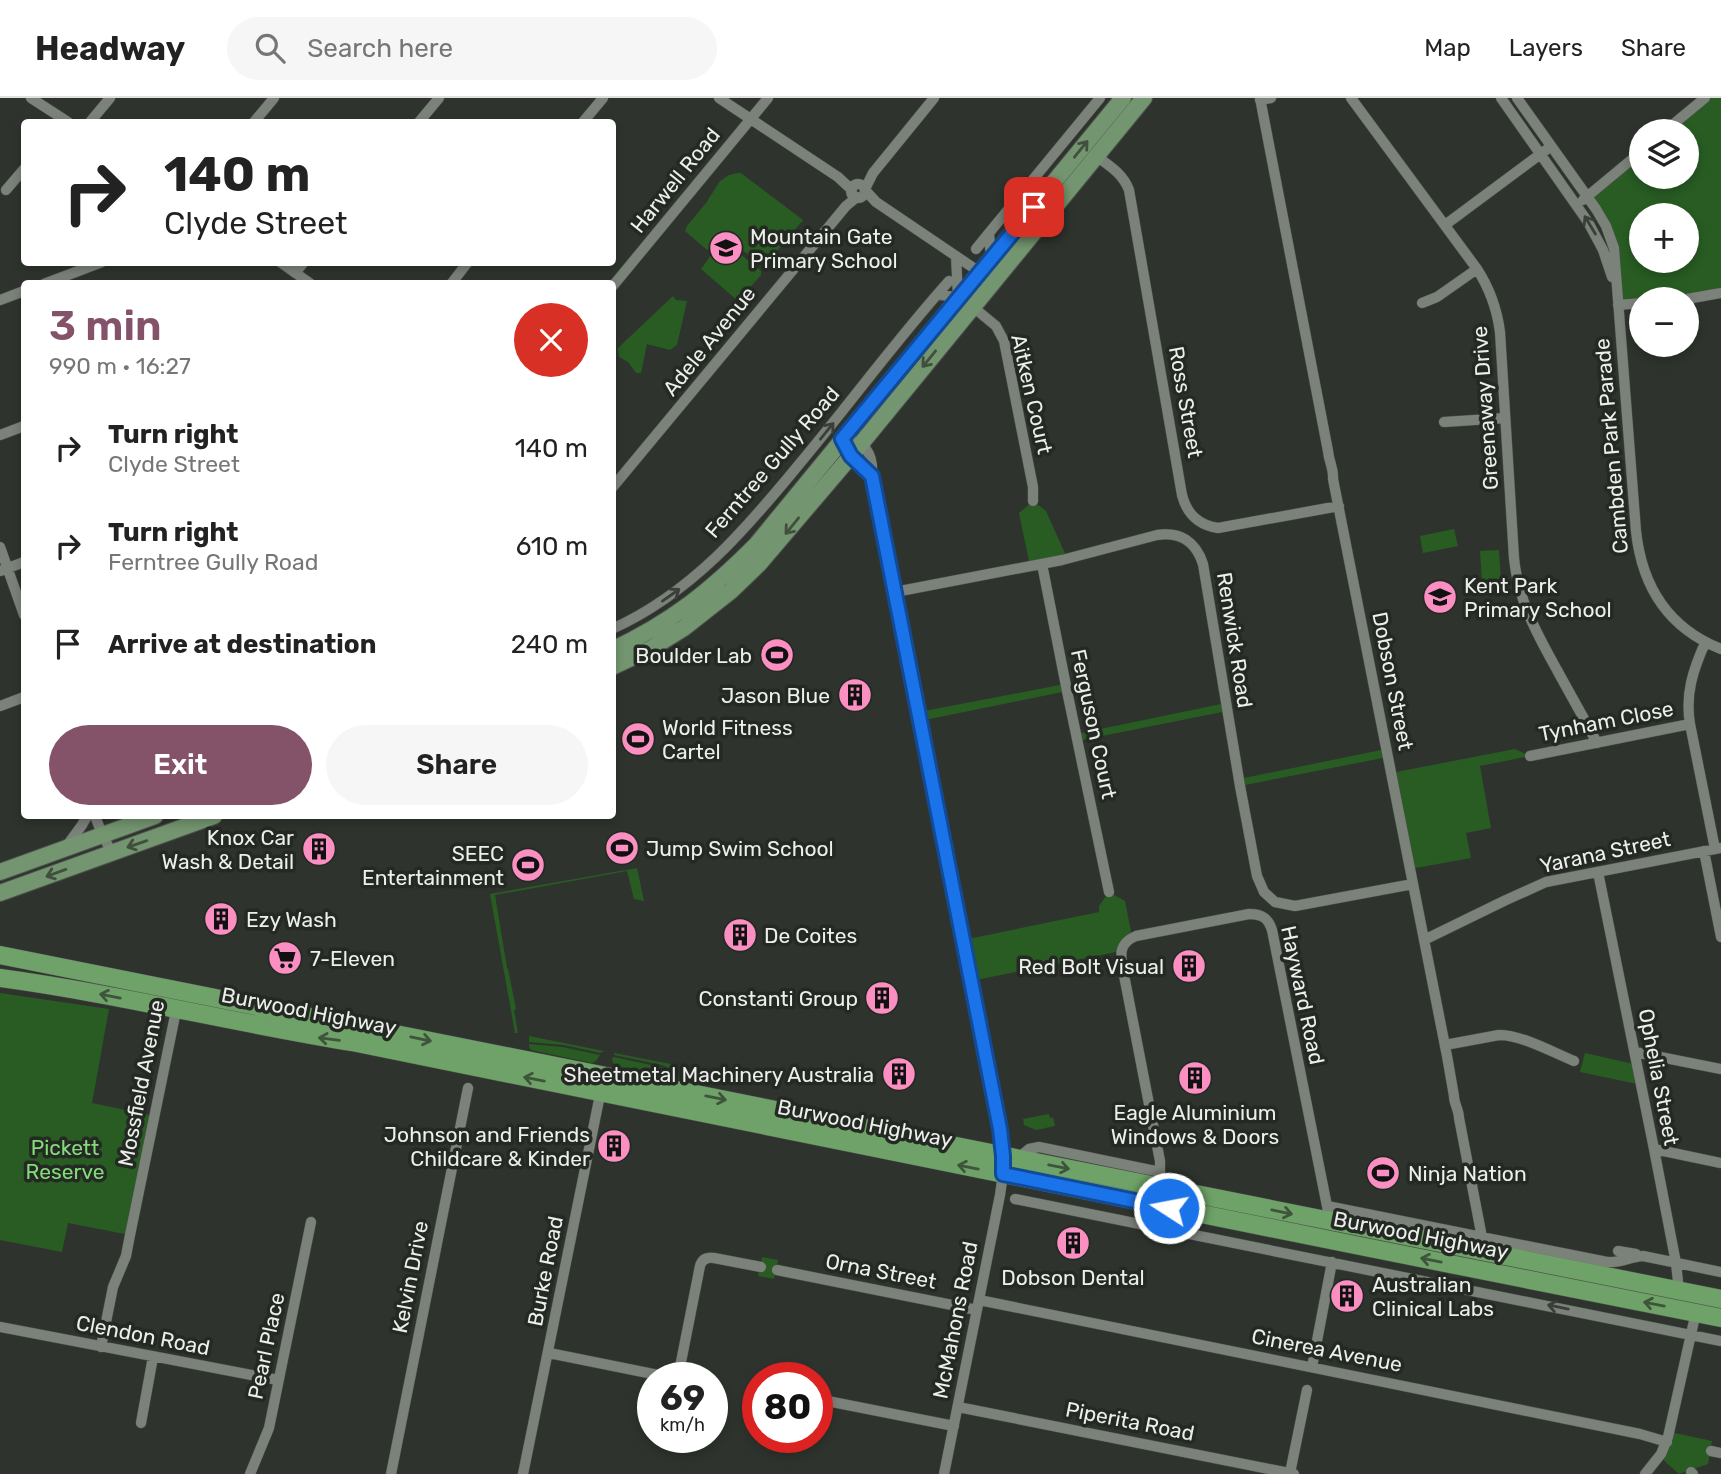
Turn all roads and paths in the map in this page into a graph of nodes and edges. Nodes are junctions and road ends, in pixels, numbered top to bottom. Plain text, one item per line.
1 (31, 98) edge
2 (110, 98) edge
3 (274, 98) edge
4 (439, 98) edge
5 (603, 98) edge
6 (719, 98) edge
7 (768, 98) edge
8 (934, 98) edge
9 (1100, 98) edge
10 (1123, 98) edge
11 (1144, 98) edge
12 (1351, 98) edge
13 (1501, 98) edge
14 (1517, 98) edge
15 (1706, 98) edge
16 (1264, 99) edge
17 (58, 119) edge
18 (92, 119) edge
19 (256, 119) edge
20 (422, 119) edge
21 (586, 119) edge
22 (751, 119) junction
23 (1680, 119) edge
24 (1551, 147) junction
25 (1540, 154) junction
26 (1096, 156) junction
27 (1629, 162) edge
28 (21, 172) edge
29 (6, 190) dead end
30 (858, 190) junction
31 (1587, 196) junction
32 (1577, 204) junction
33 (1445, 225) junction
34 (989, 233) junction
35 (976, 249) dead end
36 (956, 256) junction
37 (991, 258) junction
38 (92, 266) edge
39 (285, 266) edge
40 (301, 266) edge
41 (465, 266) edge
42 (1477, 270) junction
43 (296, 273) junction
44 (986, 277) junction
45 (55, 280) edge
46 (306, 280) edge
47 (454, 280) edge
48 (616, 282) edge
49 (949, 282) dead end
50 (1616, 288) junction
51 (21, 292) edge
52 (1721, 293) edge
53 (938, 294) junction
54 (1699, 297) edge
55 (0, 300) edge
56 (965, 302) junction
57 (1422, 303) dead end
58 (1629, 304) edge
59 (1618, 305) junction
60 (844, 411) junction
61 (1506, 418) junction
62 (1444, 422) dead end
63 (21, 427) edge
64 (0, 435) edge
65 (845, 435) junction
66 (855, 450) junction
67 (820, 467) junction
68 (794, 471) junction
69 (616, 480) edge
70 (1033, 500) dead end
71 (1339, 506) junction
72 (0, 547) edge
73 (21, 563) edge
74 (1042, 564) junction
75 (4, 570) edge
76 (895, 592) junction
77 (21, 608) edge
78 (616, 628) edge
79 (1705, 643) junction
80 (616, 648) edge
81 (1721, 649) edge
82 (616, 665) edge
83 (21, 699) edge
84 (0, 706) edge
85 (1690, 724) junction
86 (1597, 743) junction
87 (1530, 756) dead end
88 (85, 819) edge
89 (96, 819) edge
90 (146, 819) edge
91 (206, 819) edge
92 (102, 834) junction
93 (66, 848) junction
94 (1713, 849) edge
95 (112, 853) junction
96 (0, 872) edge
97 (1598, 872) junction
98 (1413, 884) junction
99 (1109, 892) dead end
100 (0, 893) edge
101 (1721, 937) edge
102 (1424, 940) junction
103 (0, 955) edge
104 (0, 978) edge
105 (180, 990) junction
106 (177, 1009) junction
107 (1445, 1045) junction
108 (1635, 1052) junction
109 (1574, 1061) dead end
110 (1721, 1069) edge
111 (603, 1084) junction
112 (468, 1088) dead end
113 (1654, 1149) junction
114 (1008, 1163) junction
115 (1721, 1163) edge
116 (1160, 1179) junction
117 (1015, 1199) dead end
118 (1328, 1214) junction
119 (311, 1222) dead end
120 (1618, 1251) dead end
121 (1485, 1253) junction
122 (1643, 1256) junction
123 (1332, 1262) junction
124 (1676, 1262) junction
125 (761, 1267) dead end
126 (777, 1270) dead end
127 (1721, 1272) edge
128 (1679, 1291) junction
129 (1721, 1299) edge
130 (978, 1305) junction
131 (1696, 1312) junction
132 (1721, 1318) edge
133 (0, 1327) edge
134 (1690, 1335) junction
135 (1721, 1341) edge
136 (101, 1347) junction
137 (548, 1353) junction
138 (153, 1357) junction
139 (681, 1362) edge
140 (1311, 1367) junction
141 (637, 1371) edge
142 (278, 1380) junction
143 (1307, 1390) dead end
144 (833, 1402) edge
145 (958, 1407) junction
146 (141, 1423) dead end
147 (954, 1426) junction
148 (1667, 1442) junction
149 (250, 1474) edge
150 (391, 1474) edge
151 (523, 1474) edge
152 (944, 1474) edge
153 (1292, 1474) edge
154 (1645, 1474) edge

1 - 17 street
2 - 18 street
3 - 19 street
4 - 20 street
5 - 21 street
6 - 22 street
7 - 22 street, Harwell Road
8 - 30 street, Adele Avenue
9 - 34 street
37 -> 10 main road, Ferntree Gully Road
11 - 26 main road, Ferntree Gully Road
12 - 33 street, Greenaway Drive
13 - 25 street, Cambden Park Parade
14 - 24 street, Cambden Park Parade
15 - 23 street
16 - 71 street, Dobson Street
22 - 30 street
22 - 48 street, Harwell Road
24 - 25 street
24 - 31 street, Cambden Park Parade
25 - 32 street, Cambden Park Parade
25 - 33 street
26 - 44 main road, Ferntree Gully Road
26 - 71 street, Ross Street
27 - 31 street
28 - 29 street
30 - 36 street
30 - 69 street, Adele Avenue
31 - 32 street
31 - 50 street, Cambden Park Parade
50 -> 32 street, Cambden Park Parade
33 - 42 street, Greenaway Drive
34 - 35 street
34 - 37 street
36 - 44 street
36 - 56 street
37 - 44 main road, Ferntree Gully Road
38 - 45 street
39 - 43 street
40 - 43 street
41 - 47 street
42 - 57 street
42 - 61 street, Greenaway Drive
43 - 46 street
44 - 56 main road, Ferntree Gully Road
49 - 53 street, Ferntree Gully Road
50 - 59 street, Cambden Park Parade
51 - 55 street
52 - 54 street
53 - 56 street
53 - 60 street, Ferntree Gully Road
56 - 65 main road, Ferntree Gully Road
56 -> 66 main road, Ferntree Gully Road
56 - 70 street, Aitken Court
58 - 59 street
59 - 79 street, Cambden Park Parade
60 - 65 street
68 -> 60 street, Ferntree Gully Road
61 - 62 street
61 - 86 street, Greenaway Drive
63 - 64 street
65 - 66 street
65 - 67 main road, Ferntree Gully Road
66 - 76 street, McMahons Road
66 -> 82 main road, Ferntree Gully Road
67 - 68 street
67 - 80 main road, Ferntree Gully Road
78 -> 68 street, Ferntree Gully Road
71 - 98 street, Dobson Street
72 - 75 street
73 - 75 street
74 - 76 street, Renwick Road
74 - 98 street, Renwick Road
74 - 99 street, Ferguson Court
75 - 77 street
76 - 114 street, McMahons Road
79 - 81 street, Cambden Park Parade
79 - 85 street
83 - 84 street
85 - 86 street, Tynham Close
85 - 94 street
86 - 87 street, Tynham Close
88 - 93 street
89 - 92 street
90 - 92 main road
91 -> 95 main road
92 - 93 main road
92 - 95 street
93 - 96 main road
94 - 97 street, Yarana Street
94 - 101 street
95 -> 100 main road
97 - 102 street, Yarana Street
97 - 108 street, Ophelia Street
98 - 102 street, Dobson Street
102 - 107 street, Dobson Street
103 - 105 highway, Burwood Highway
106 -> 104 highway, Burwood Highway
105 - 106 street, Mossfield Avenue
105 -> 111 highway, Burwood Highway
111 -> 106 highway, Burwood Highway
106 - 136 street, Mossfield Avenue
107 - 109 street
107 - 121 street, Dobson Street
108 - 110 street
108 - 113 street, Ophelia Street
111 - 114 highway, Burwood Highway
111 - 137 street, Burke Road
112 - 150 street, Kelvin Drive
113 - 115 street
113 - 124 street, Ophelia Street
114 -> 116 highway, Burwood Highway
121 -> 114 highway, Burwood Highway
114 - 130 street, McMahons Road
116 -> 118 highway, Burwood Highway
116 - 118 street, Hayward Road
117 - 123 street, Burwood Highway
118 - 121 highway, Burwood Highway
119 - 142 street, Pearl Place
120 - 122 street, Burwood Highway
121 - 122 street, Burwood Highway
121 - 128 highway, Burwood Highway
131 -> 121 highway, Burwood Highway
122 - 124 street, Burwood Highway
134 -> 123 street, Burwood Highway
123 - 140 street
124 - 127 street, Burwood Highway
124 - 128 street, Ophelia Street
125 - 139 street
126 - 130 street, Orna Street
128 - 129 highway, Burwood Highway
130 - 140 street, Cinerea Avenue
130 - 145 street, McMahons Road
131 - 132 highway, Burwood Highway
131 - 134 street
133 - 136 street, Clendon Road
134 - 135 street, Burwood Highway
134 - 148 street
136 - 138 street, Clendon Road
137 - 141 street
137 - 151 street, Burke Road
138 - 142 street, Clendon Road
138 - 146 street
140 - 148 street, Cinerea Avenue
142 - 149 street, Pearl Place
143 - 153 street
144 - 147 street
145 - 147 street, McMahons Road
145 - 153 street, Piperita Road
147 - 152 street, McMahons Road
148 - 154 street

